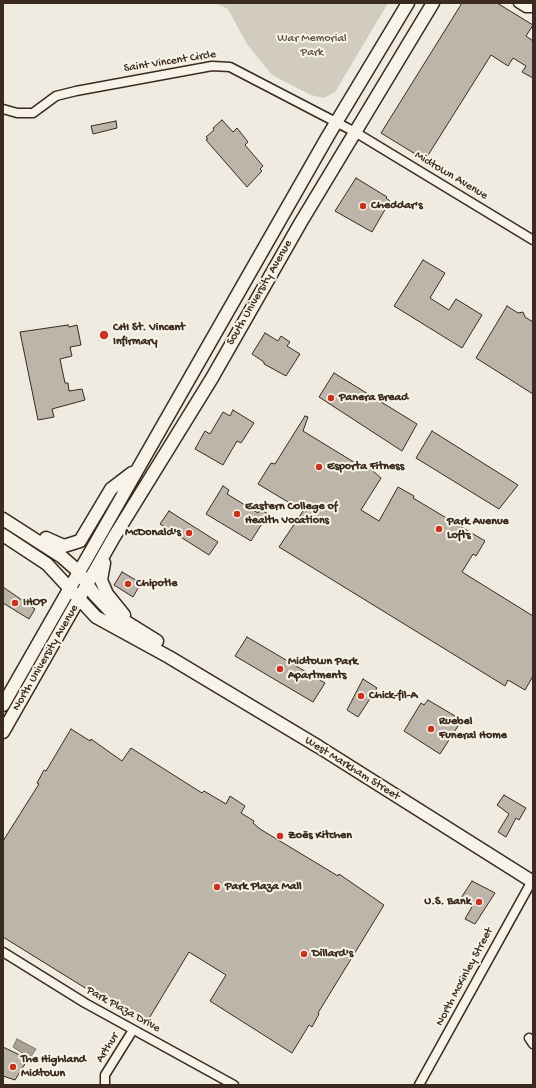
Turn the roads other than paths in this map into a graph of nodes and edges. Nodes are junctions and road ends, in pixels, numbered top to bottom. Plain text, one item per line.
1 (408, 3) edge
2 (433, 3) edge
3 (518, 3) edge
4 (533, 8) edge
5 (3, 109) edge
6 (336, 122) junction
7 (355, 132) junction
8 (533, 240) edge
9 (137, 468) junction
10 (3, 518) edge
11 (3, 535) edge
12 (110, 544) junction
13 (78, 571) junction
14 (88, 584) junction
15 (70, 587) junction
16 (80, 599) junction
17 (136, 628) junction
18 (169, 657) junction
19 (3, 705) edge
20 (3, 732) edge
21 (533, 881) edge
22 (3, 952) edge
23 (133, 1030) junction
24 (104, 1082) edge
25 (234, 1085) edge
26 (419, 1085) edge

1 - 6 main road, South University Avenue
2 - 7 main road, South University Avenue
3 - 4 street
5 - 6 street, Saint Vincent Circle
6 - 7 street, Saint Vincent Circle
6 - 9 main road, South University Avenue
7 - 8 street, Midtown Avenue
7 - 12 main road, South University Avenue
9 - 10 main road
9 - 13 main road, South University Avenue
10 - 13 main road, West Markham Street
11 - 15 main road, West Markham Street
12 - 14 main road, South University Avenue
12 - 17 main road
13 - 14 main road, West Markham Street
13 - 15 main road, North University Avenue
14 - 16 main road, North University Avenue
14 - 17 main road, West Markham Street
15 - 16 main road, West Markham Street
15 - 19 main road, North University Avenue
16 - 18 main road, West Markham Street
16 - 20 main road, North University Avenue
17 - 18 main road, West Markham Street
18 - 21 main road, West Markham Street
21 - 26 street, North McKinley Street
22 - 23 street, Park Plaza Drive
23 - 24 street, Arthur
23 - 25 street, Park Plaza Drive

